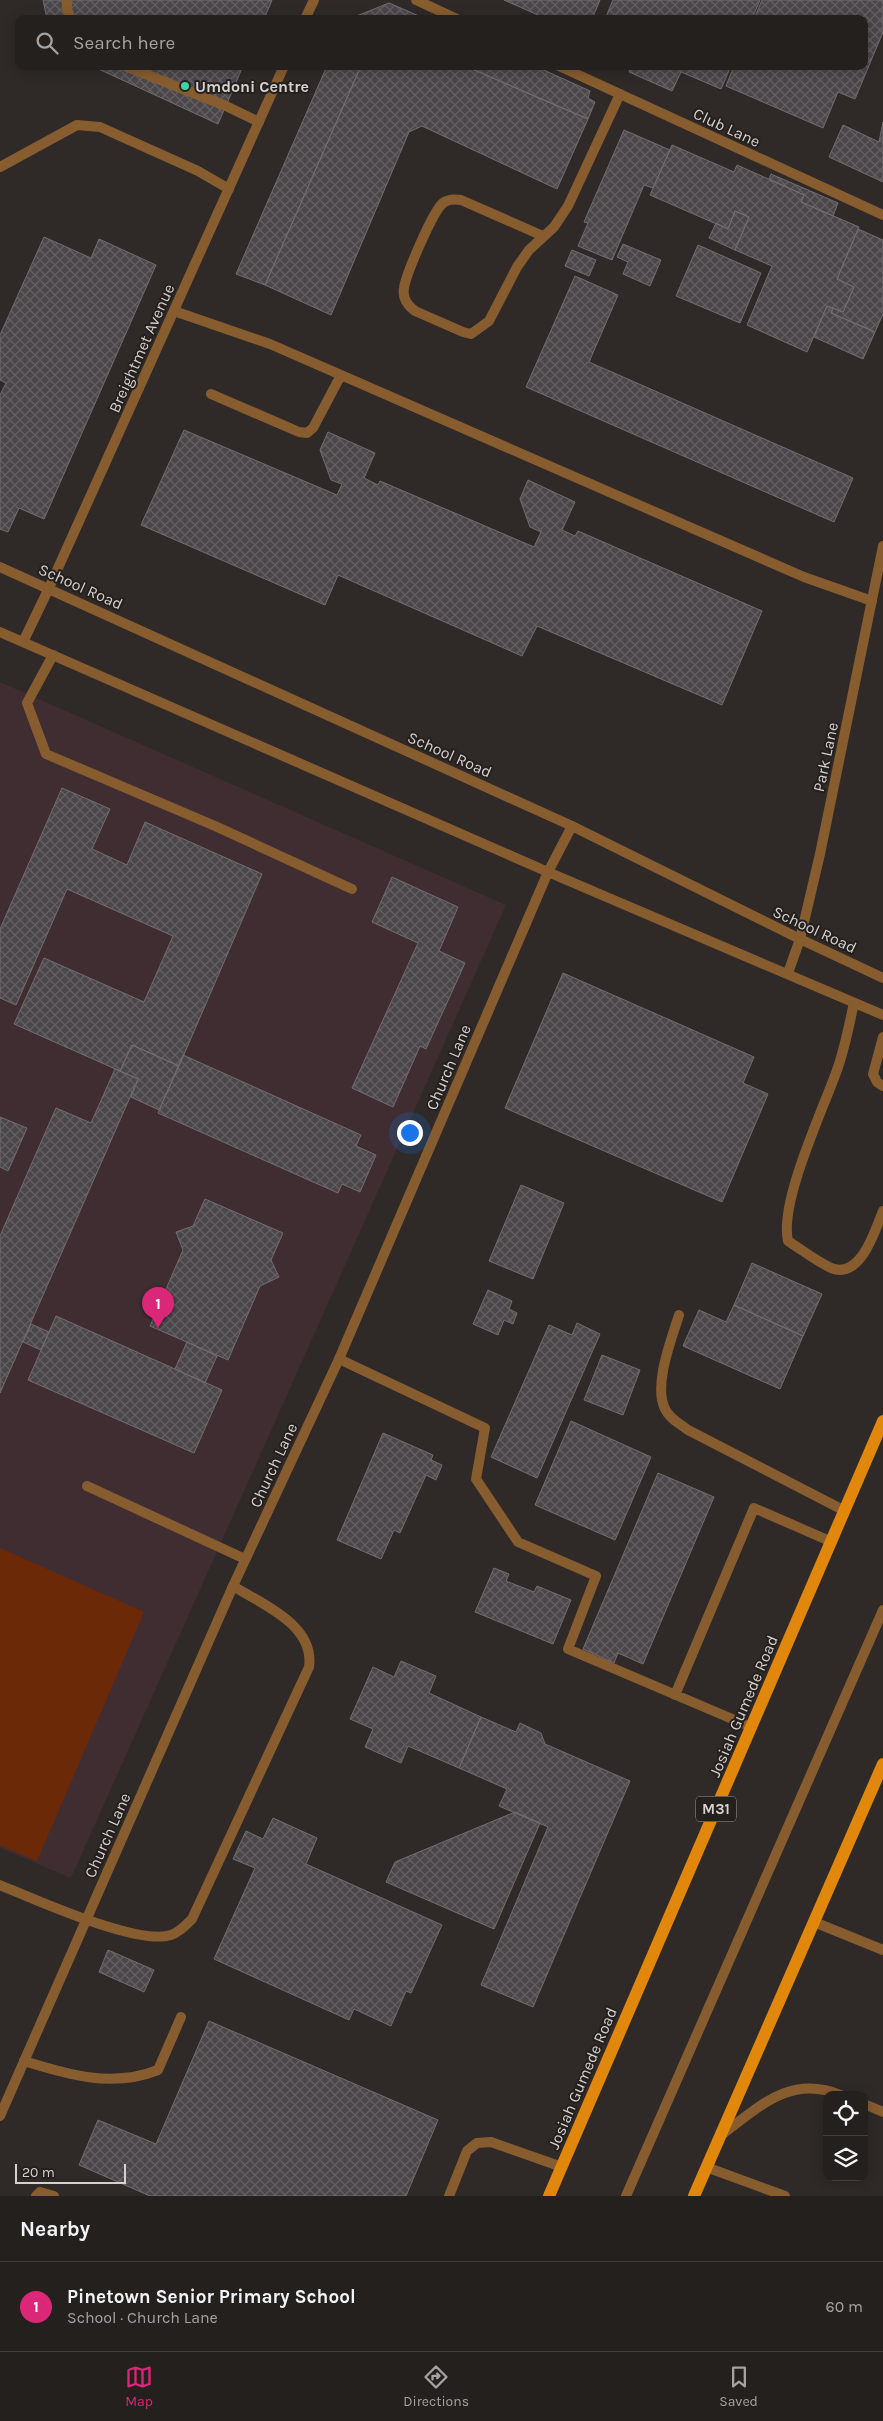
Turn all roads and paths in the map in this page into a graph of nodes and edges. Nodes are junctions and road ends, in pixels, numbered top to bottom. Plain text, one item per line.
1 (67, 0) edge
2 (314, 0) edge
3 (416, 0) edge
4 (69, 15) edge
5 (308, 15) edge
6 (448, 15) edge
7 (135, 70) edge
8 (282, 70) edge
9 (568, 70) edge
10 (620, 94) junction
11 (259, 122) junction
12 (0, 167) edge
13 (229, 189) junction
14 (883, 215) edge
15 (543, 236) junction
16 (174, 312) junction
17 (341, 375) junction
18 (211, 394) dead end
19 (883, 546) edge
20 (0, 567) edge
21 (49, 588) junction
22 (872, 601) junction
23 (0, 632) edge
24 (23, 642) junction
25 (53, 655) junction
26 (572, 826) junction
27 (548, 872) junction
28 (352, 889) dead end
29 (800, 939) junction
30 (788, 973) junction
31 (883, 978) edge
32 (854, 1003) junction
33 (883, 1015) edge
34 (883, 1038) edge
35 (883, 1086) edge
36 (883, 1211) edge
37 (679, 1314) dead end
38 (339, 1360) junction
39 (883, 1421) edge
40 (87, 1486) dead end
41 (844, 1511) junction
42 (832, 1542) junction
43 (245, 1559) junction
44 (233, 1586) junction
45 (883, 1610) edge
46 (675, 1695) junction
47 (751, 1728) junction
48 (883, 1764) edge
49 (0, 1885) edge
50 (86, 1920) junction
51 (814, 1922) junction
52 (883, 1950) edge
53 (182, 2017) dead end
54 (24, 2061) junction
55 (832, 2091) edge
56 (868, 2106) edge
57 (883, 2112) edge
58 (0, 2116) edge
59 (719, 2137) junction
60 (562, 2167) junction
61 (706, 2167) junction
62 (36, 2196) edge
63 (54, 2196) edge
64 (449, 2196) edge
65 (549, 2196) edge
66 (626, 2196) edge
67 (694, 2196) edge
68 (785, 2196) edge

1 - 4 street
2 - 5 street
3 - 6 street
7 - 11 street
8 - 11 street, Breightmet Avenue
9 - 10 street, Club Lane
10 - 14 street, Club Lane
10 - 15 street
11 - 13 street, Breightmet Avenue
12 - 13 street
13 - 16 street, Breightmet Avenue
15 - 15 street
16 - 17 street
16 - 21 street, Breightmet Avenue
17 - 18 street
17 - 22 street
19 - 22 street, Park Lane
20 - 21 street, School Road
21 - 24 street, Breightmet Avenue
21 - 26 street, School Road
22 - 29 street, Park Lane
23 - 24 street
24 - 25 street
25 - 27 street
25 - 28 street
26 - 27 street, Church Lane
26 - 29 street, School Road
27 - 30 street
27 - 38 street, Church Lane
29 - 30 street, Park Lane
29 - 31 street, School Road
30 - 32 street
32 - 33 street
32 - 36 street
34 - 35 street
37 - 41 street
38 - 43 street, Church Lane
38 - 46 street
39 - 41 main road, Josiah Gumede Road / M31
40 - 43 street
41 - 42 main road, Josiah Gumede Road / M31
42 - 46 street
42 - 47 main road, Josiah Gumede Road / M31
43 - 44 street, Church Lane
44 - 50 street, Church Lane
44 - 50 street
45 - 66 street
46 - 47 street
47 - 60 main road, Josiah Gumede Road / M31
48 - 51 main road
49 - 50 street
50 - 54 street, Church Lane
51 - 52 street
51 - 59 main road
53 - 54 street
54 - 58 street, Church Lane
55 - 59 street
56 - 57 street
59 - 61 main road
60 - 64 street
60 - 65 main road, Josiah Gumede Road / M31
61 - 67 main road
61 - 68 street
62 - 63 street

